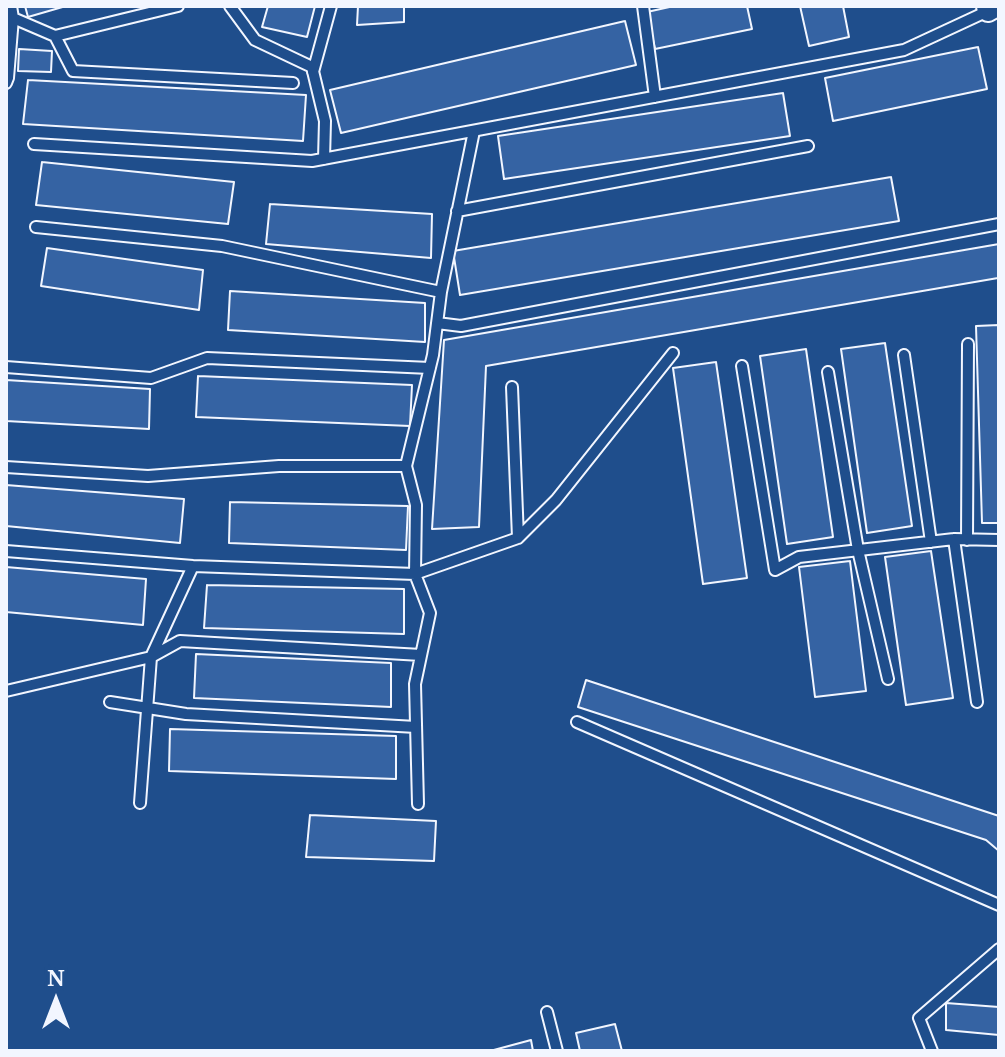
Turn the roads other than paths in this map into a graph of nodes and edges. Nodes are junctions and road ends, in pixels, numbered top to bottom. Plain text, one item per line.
1 (11, 6) edge
2 (178, 6) edge
3 (230, 6) edge
4 (331, 6) edge
5 (643, 6) edge
6 (991, 8) edge
7 (13, 18) junction
8 (55, 36) junction
9 (313, 72) junction
10 (6, 83) edge
11 (293, 83) dead end
12 (655, 97) junction
13 (474, 131) junction
14 (34, 144) dead end
15 (808, 146) dead end
16 (324, 159) junction
17 (457, 211) junction
18 (999, 224) edge
19 (36, 227) dead end
20 (441, 292) junction
21 (437, 323) junction
22 (968, 344) dead end
23 (673, 353) dead end
24 (904, 355) dead end
25 (742, 366) dead end
26 (6, 367) edge
27 (430, 368) junction
28 (828, 372) dead end
29 (512, 387) dead end
30 (406, 466) junction
31 (6, 467) edge
32 (518, 538) junction
33 (954, 539) junction
34 (967, 540) junction
35 (999, 541) edge
36 (931, 542) junction
37 (858, 550) junction
38 (6, 551) edge
39 (193, 566) junction
40 (415, 574) junction
41 (421, 655) junction
42 (151, 657) junction
43 (888, 679) dead end
44 (6, 691) edge
45 (110, 702) dead end
46 (977, 702) dead end
47 (148, 708) junction
48 (577, 722) dead end
49 (416, 727) junction
50 (140, 803) dead end
51 (418, 804) dead end
52 (999, 905) edge
53 (999, 949) edge
54 (547, 1012) dead end
55 (557, 1051) edge
56 (932, 1051) edge

1 - 7 lane
2 - 8 lane
3 - 9 lane
4 - 9 lane
5 - 12 lane
6 - 12 lane
7 - 8 lane
7 - 10 lane
8 - 11 lane
9 - 16 lane
12 - 13 lane
13 - 16 lane
13 - 17 lane
14 - 16 lane
15 - 17 lane
17 - 20 lane
18 - 21 lane
19 - 20 lane
20 - 21 lane
21 - 27 lane
22 - 34 lane
23 - 32 lane
24 - 36 lane
25 - 37 lane
26 - 27 lane
27 - 30 lane
28 - 37 lane
29 - 32 lane
30 - 31 lane
30 - 40 lane
32 - 40 lane
33 - 34 lane
33 - 36 lane
33 - 46 lane
34 - 35 lane
36 - 37 lane
37 - 43 lane
38 - 39 lane
39 - 40 lane
39 - 42 lane
40 - 41 lane
41 - 42 lane
41 - 49 lane
42 - 44 lane
42 - 47 lane
45 - 47 lane
47 - 49 lane
47 - 50 lane
48 - 52 lane
49 - 51 lane
53 - 56 lane
54 - 55 lane

